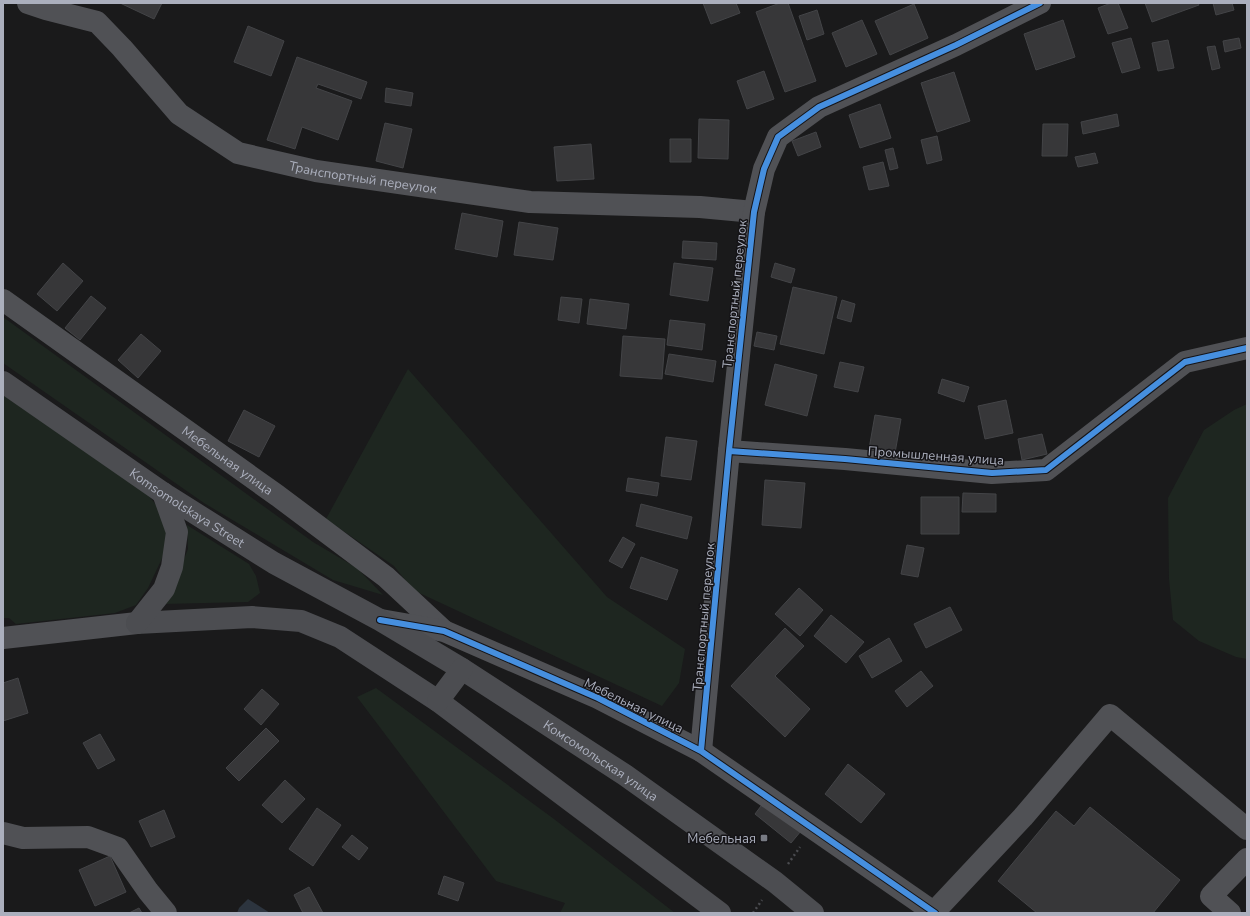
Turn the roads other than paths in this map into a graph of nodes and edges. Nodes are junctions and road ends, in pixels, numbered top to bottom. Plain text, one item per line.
1 (28, 3) edge
2 (1040, 3) edge
3 (754, 212) junction
4 (3, 300) edge
5 (1247, 348) edge
6 (3, 382) edge
7 (729, 451) junction
8 (163, 493) junction
9 (380, 620) junction
10 (137, 623) junction
11 (444, 630) junction
12 (3, 638) edge
13 (462, 669) junction
14 (438, 701) junction
15 (702, 751) junction
16 (1247, 830) edge
17 (3, 833) edge
18 (1247, 859) edge
19 (166, 913) edge
20 (720, 913) edge
21 (814, 913) edge
22 (934, 913) edge
23 (1230, 913) edge

1 - 3 street, Транспортный переулок
2 - 3 street, Транспортный переулок
3 - 7 street, Транспортный переулок
4 - 11 street, Мебельная улица
5 - 7 street, Промышленная улица
6 - 8 main road, Komsomolskaya Street
7 - 15 street, Транспортный переулок
8 - 9 main road, Komsomolskaya Street
8 - 10 main road
9 - 11 street, Мебельная улица
9 - 13 main road, Комсомольская улица
10 - 12 street
10 - 14 main road
11 - 15 street, Мебельная улица
13 - 14 main road
13 - 21 main road, Комсомольская улица
14 - 20 main road
15 - 22 street, Мебельная улица
16 - 22 street
17 - 19 street
18 - 23 street

